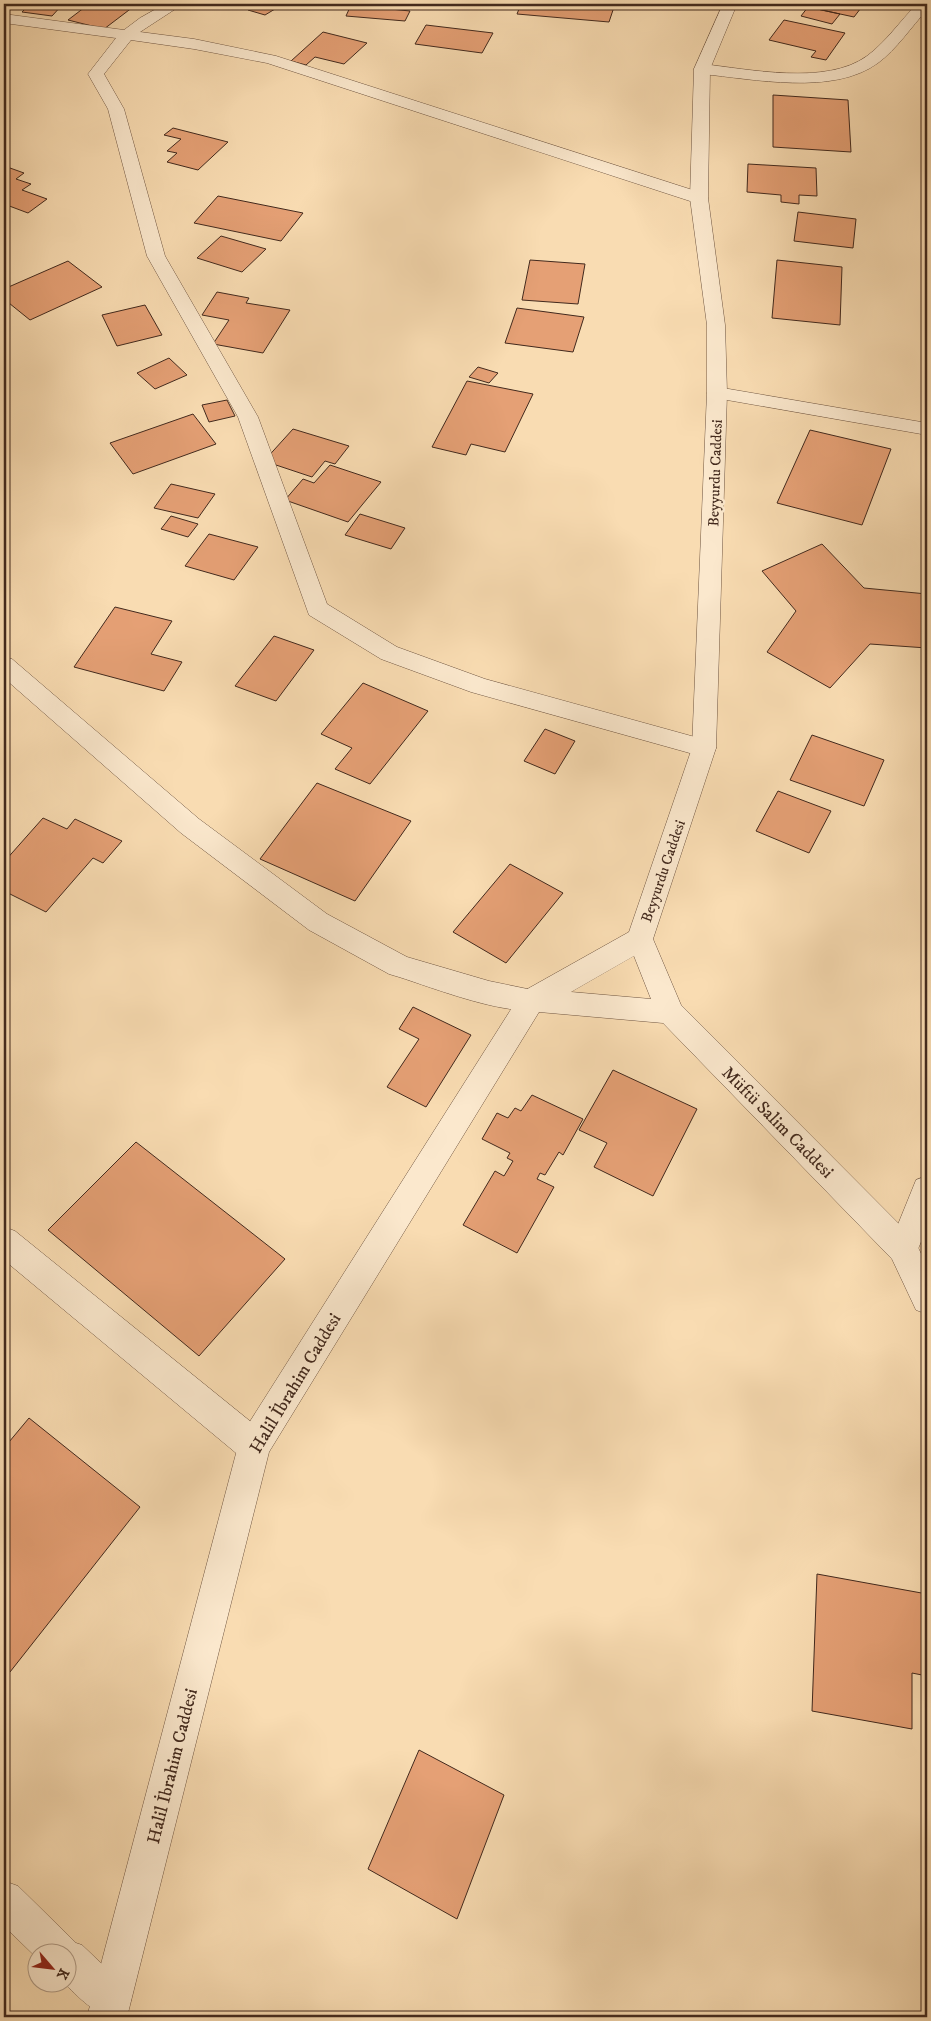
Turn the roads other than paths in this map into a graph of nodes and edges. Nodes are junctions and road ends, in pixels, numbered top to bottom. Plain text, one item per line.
1 (176, 4) edge
2 (730, 4) edge
3 (925, 4) edge
4 (4, 19) edge
5 (127, 35) junction
6 (702, 69) junction
7 (699, 198) junction
8 (717, 393) junction
9 (927, 429) edge
10 (4, 666) edge
11 (704, 748) junction
12 (640, 939) junction
13 (532, 1000) junction
14 (670, 1012) junction
15 (927, 1190) edge
16 (4, 1241) edge
17 (903, 1249) junction
18 (927, 1299) edge
19 (254, 1446) junction
20 (4, 1900) edge
21 (50, 1944) edge
22 (78, 1971) edge
23 (109, 2009) edge

1 - 5 street
2 - 6 street, Beyyurdu Caddesi
3 - 6 street
4 - 5 street
5 - 7 street
5 - 11 street
6 - 7 street, Beyyurdu Caddesi
7 - 8 street, Beyyurdu Caddesi
8 - 9 street
8 - 11 street, Beyyurdu Caddesi
10 - 13 street
11 - 12 street, Beyyurdu Caddesi
12 - 13 street, Halil İbrahim Caddesi
12 - 14 street, Müftü Salim Caddesi
13 - 14 street
13 - 19 street, Halil İbrahim Caddesi
14 - 17 street, Müftü Salim Caddesi
15 - 17 street
16 - 19 street
17 - 18 street, Müftü Salim Caddesi
19 - 23 street, Halil İbrahim Caddesi
20 - 21 street
22 - 23 street

